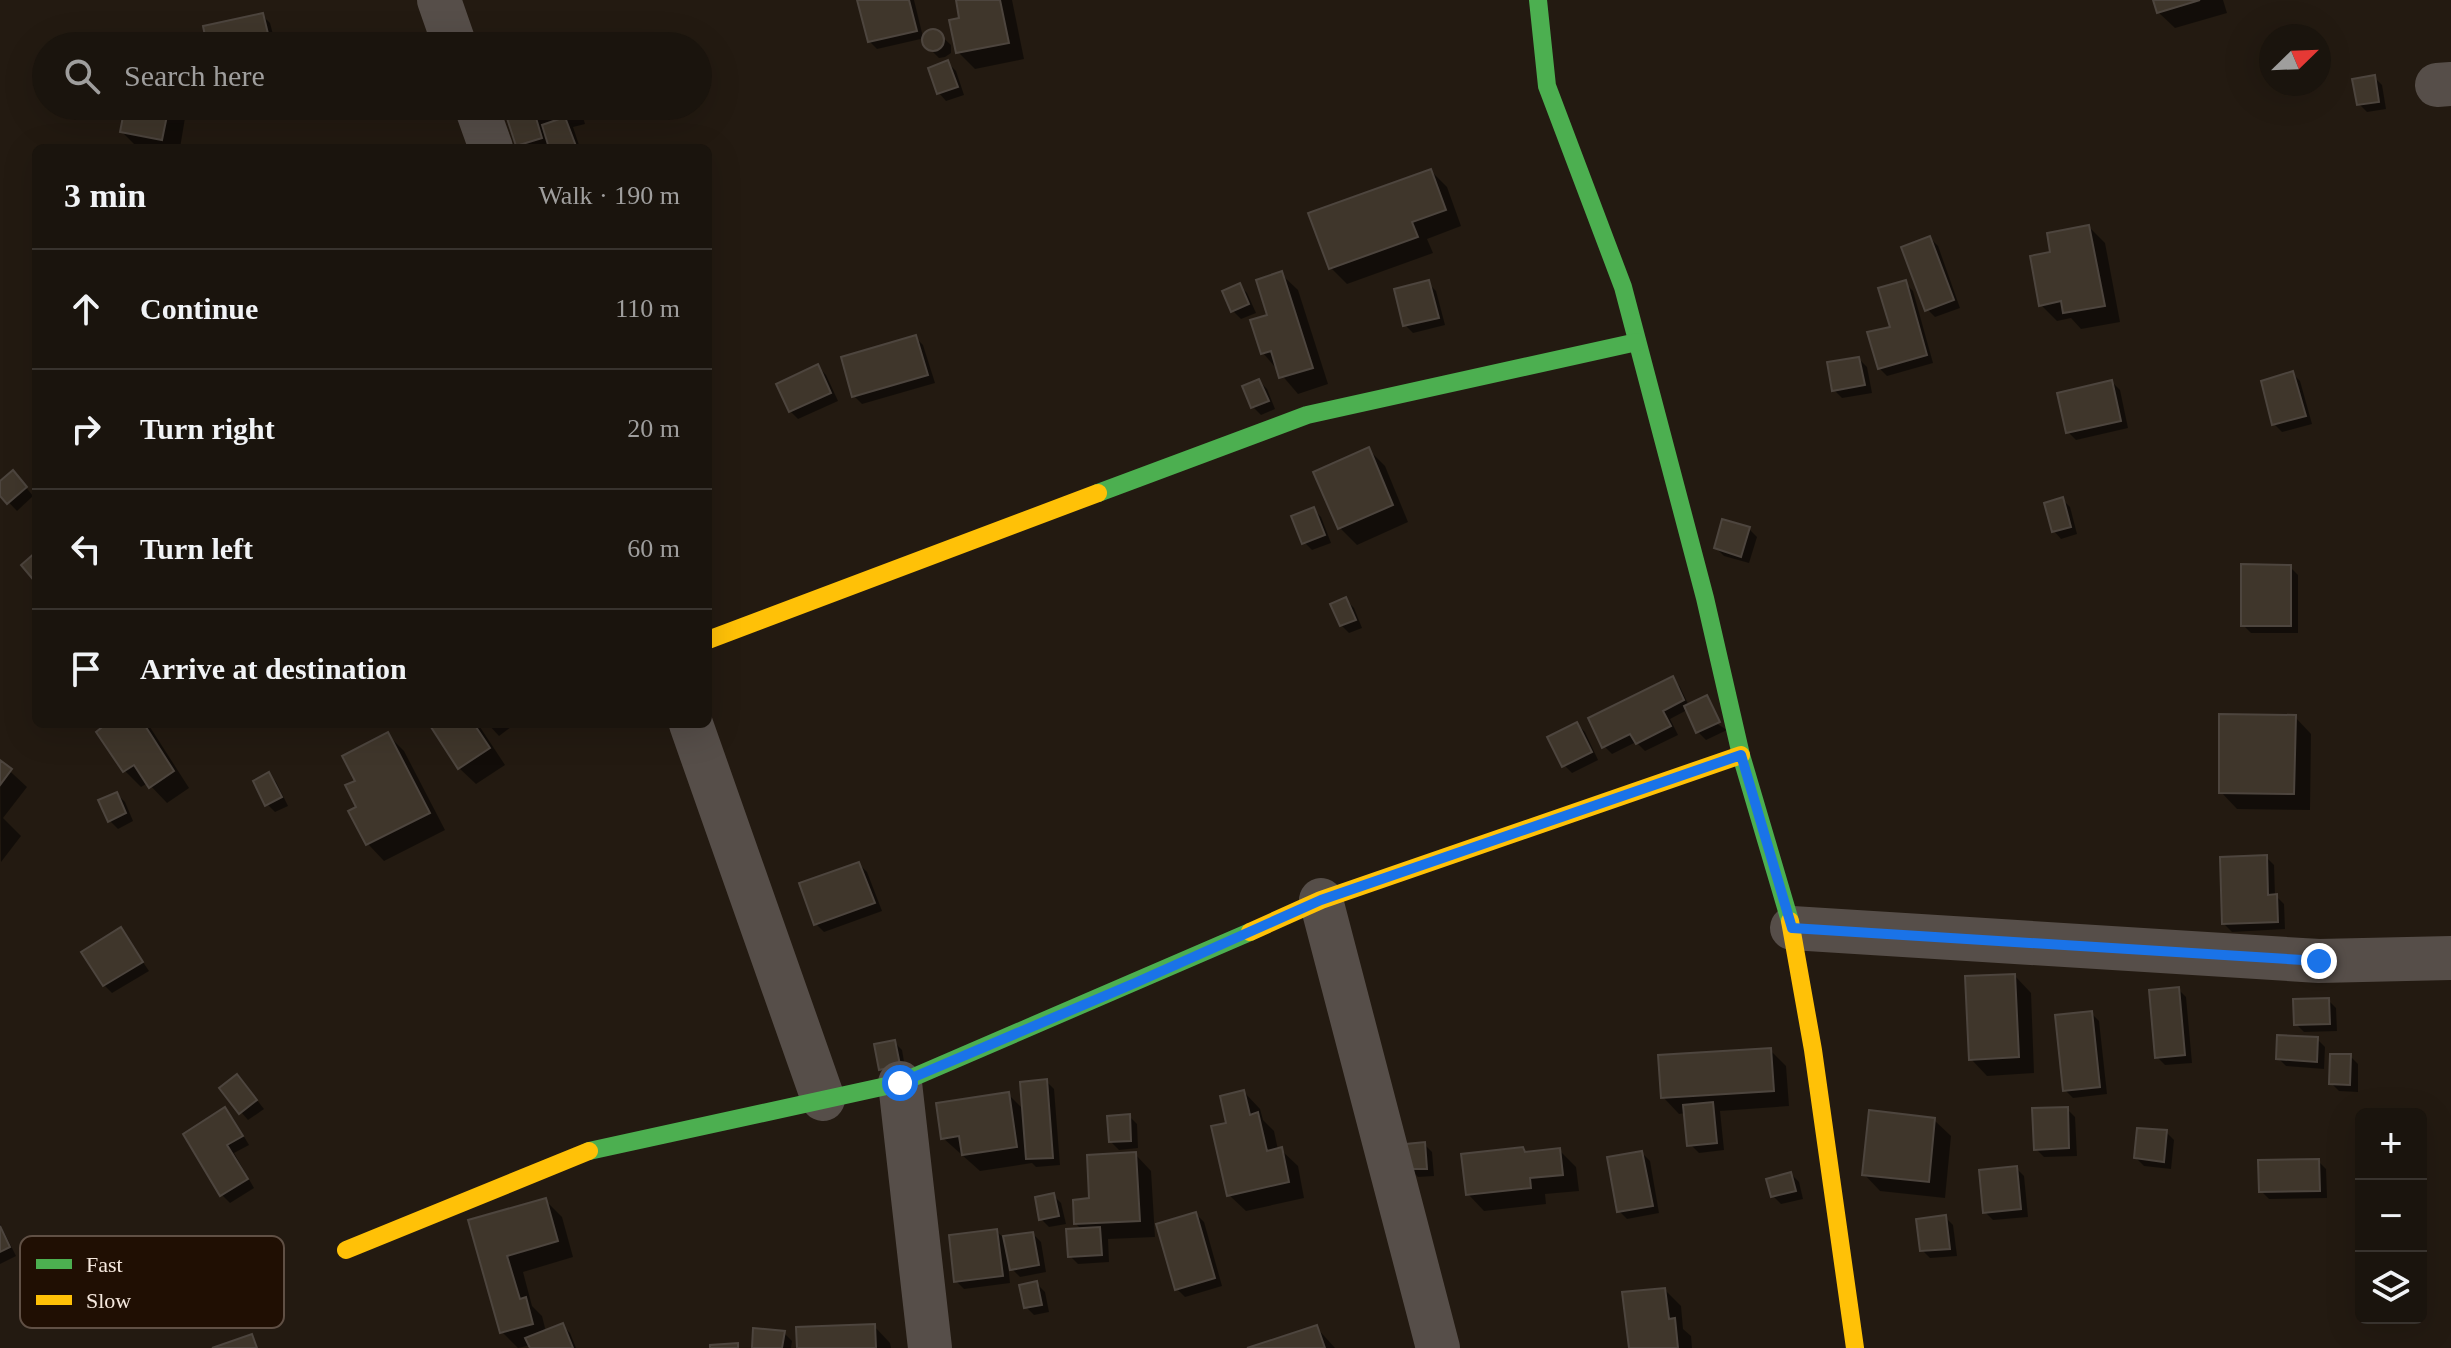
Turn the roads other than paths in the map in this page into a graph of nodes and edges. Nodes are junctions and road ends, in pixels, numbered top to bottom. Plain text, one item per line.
1 (439, 0) edge
2 (1538, 0) edge
3 (450, 32) edge
4 (481, 120) edge
5 (490, 144) edge
6 (1637, 342) junction
7 (712, 638) edge
8 (692, 728) edge
9 (1741, 755) junction
10 (1321, 900) junction
11 (1792, 928) junction
12 (2451, 958) edge
13 (900, 1083) junction
14 (823, 1099) junction
15 (346, 1250) dead end
16 (930, 1348) edge
17 (1438, 1348) edge
18 (1855, 1348) edge

1 - 3 street
2 - 6 street
4 - 5 street
6 - 7 street
6 - 9 street
8 - 14 street
9 - 10 street
9 - 11 street
10 - 13 street
10 - 17 street
11 - 12 street
11 - 18 street
13 - 14 street
13 - 16 street
14 - 15 street

